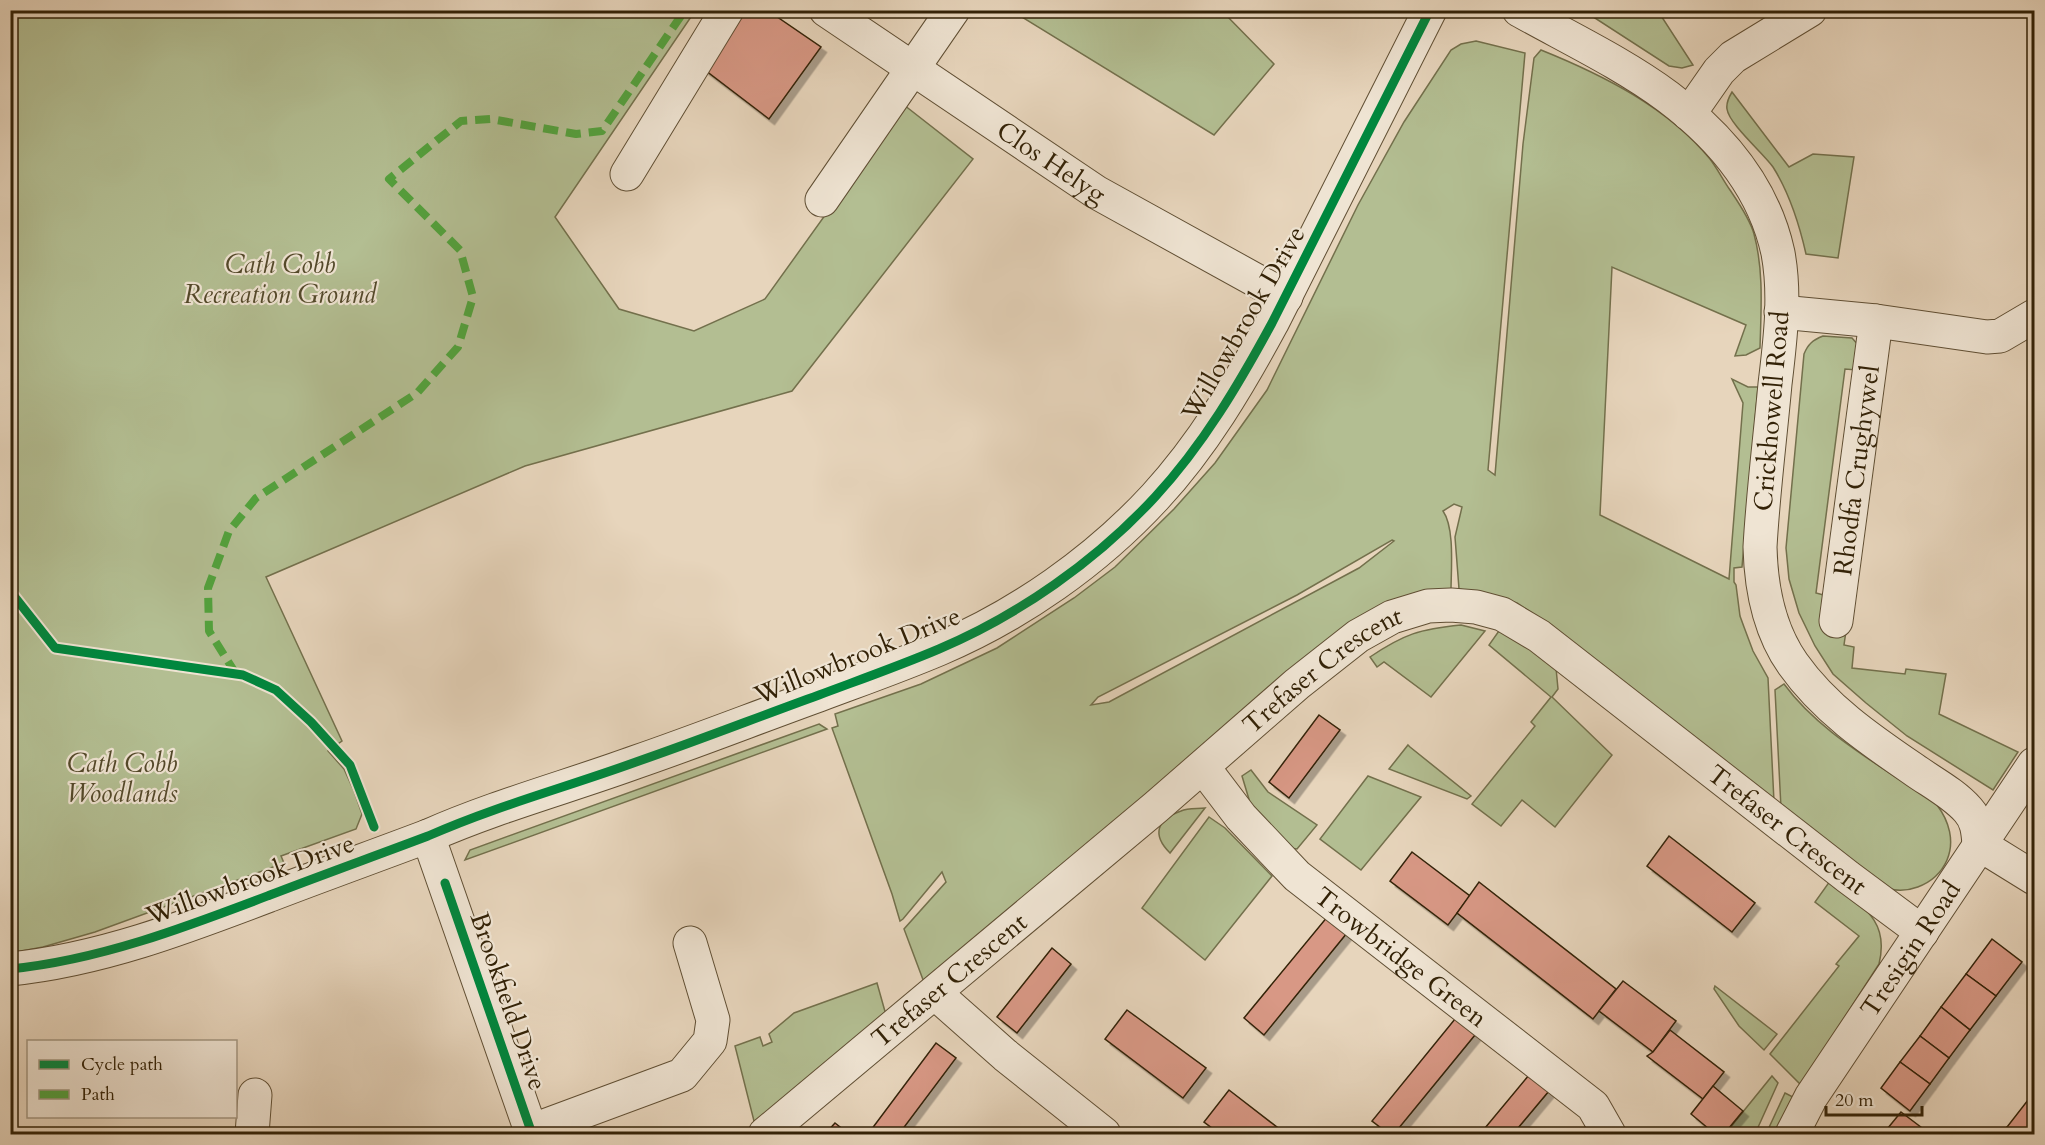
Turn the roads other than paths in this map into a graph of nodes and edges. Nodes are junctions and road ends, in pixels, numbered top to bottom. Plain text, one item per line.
1 (727, 10) edge
2 (826, 10) edge
3 (952, 10) edge
4 (1430, 10) edge
5 (1519, 10) edge
6 (1810, 10) edge
7 (913, 70) junction
8 (1689, 114) junction
9 (627, 174) dead end
10 (822, 200) dead end
11 (1286, 297) junction
12 (1781, 312) junction
13 (2034, 316) edge
14 (1876, 321) junction
15 (1836, 621) dead end
16 (2034, 764) edge
17 (1203, 767) junction
18 (428, 836) junction
19 (1979, 844) junction
20 (2034, 878) edge
21 (1922, 932) junction
22 (690, 943) dead end
23 (10, 969) edge
24 (935, 993) junction
25 (255, 1095) dead end
26 (531, 1133) edge
27 (252, 1134) edge
28 (765, 1134) edge
29 (1104, 1134) edge
30 (1609, 1134) edge
31 (1792, 1134) edge

1 - 9 street
2 - 7 street, Clos Helyg
3 - 7 street
4 - 11 street, Willowbrook Drive
5 - 8 street, Crickhowell Road
6 - 8 street
7 - 10 street
7 - 11 street, Clos Helyg
8 - 12 street, Crickhowell Road
11 - 18 street, Willowbrook Drive
12 - 14 street
12 - 19 street, Crickhowell Road
13 - 14 street
14 - 15 street, Rhodfa Crughywel
16 - 19 street, Tresigin Road
17 - 21 street, Trefaser Crescent
17 - 24 street, Trefaser Crescent
17 - 30 street, Trowbridge Green
18 - 23 street, Willowbrook Drive
18 - 26 street, Brookfield Drive
19 - 20 street
19 - 21 street, Tresigin Road
21 - 31 street, Tresigin Road
22 - 26 street
24 - 28 street, Trefaser Crescent
24 - 29 street
25 - 27 street

